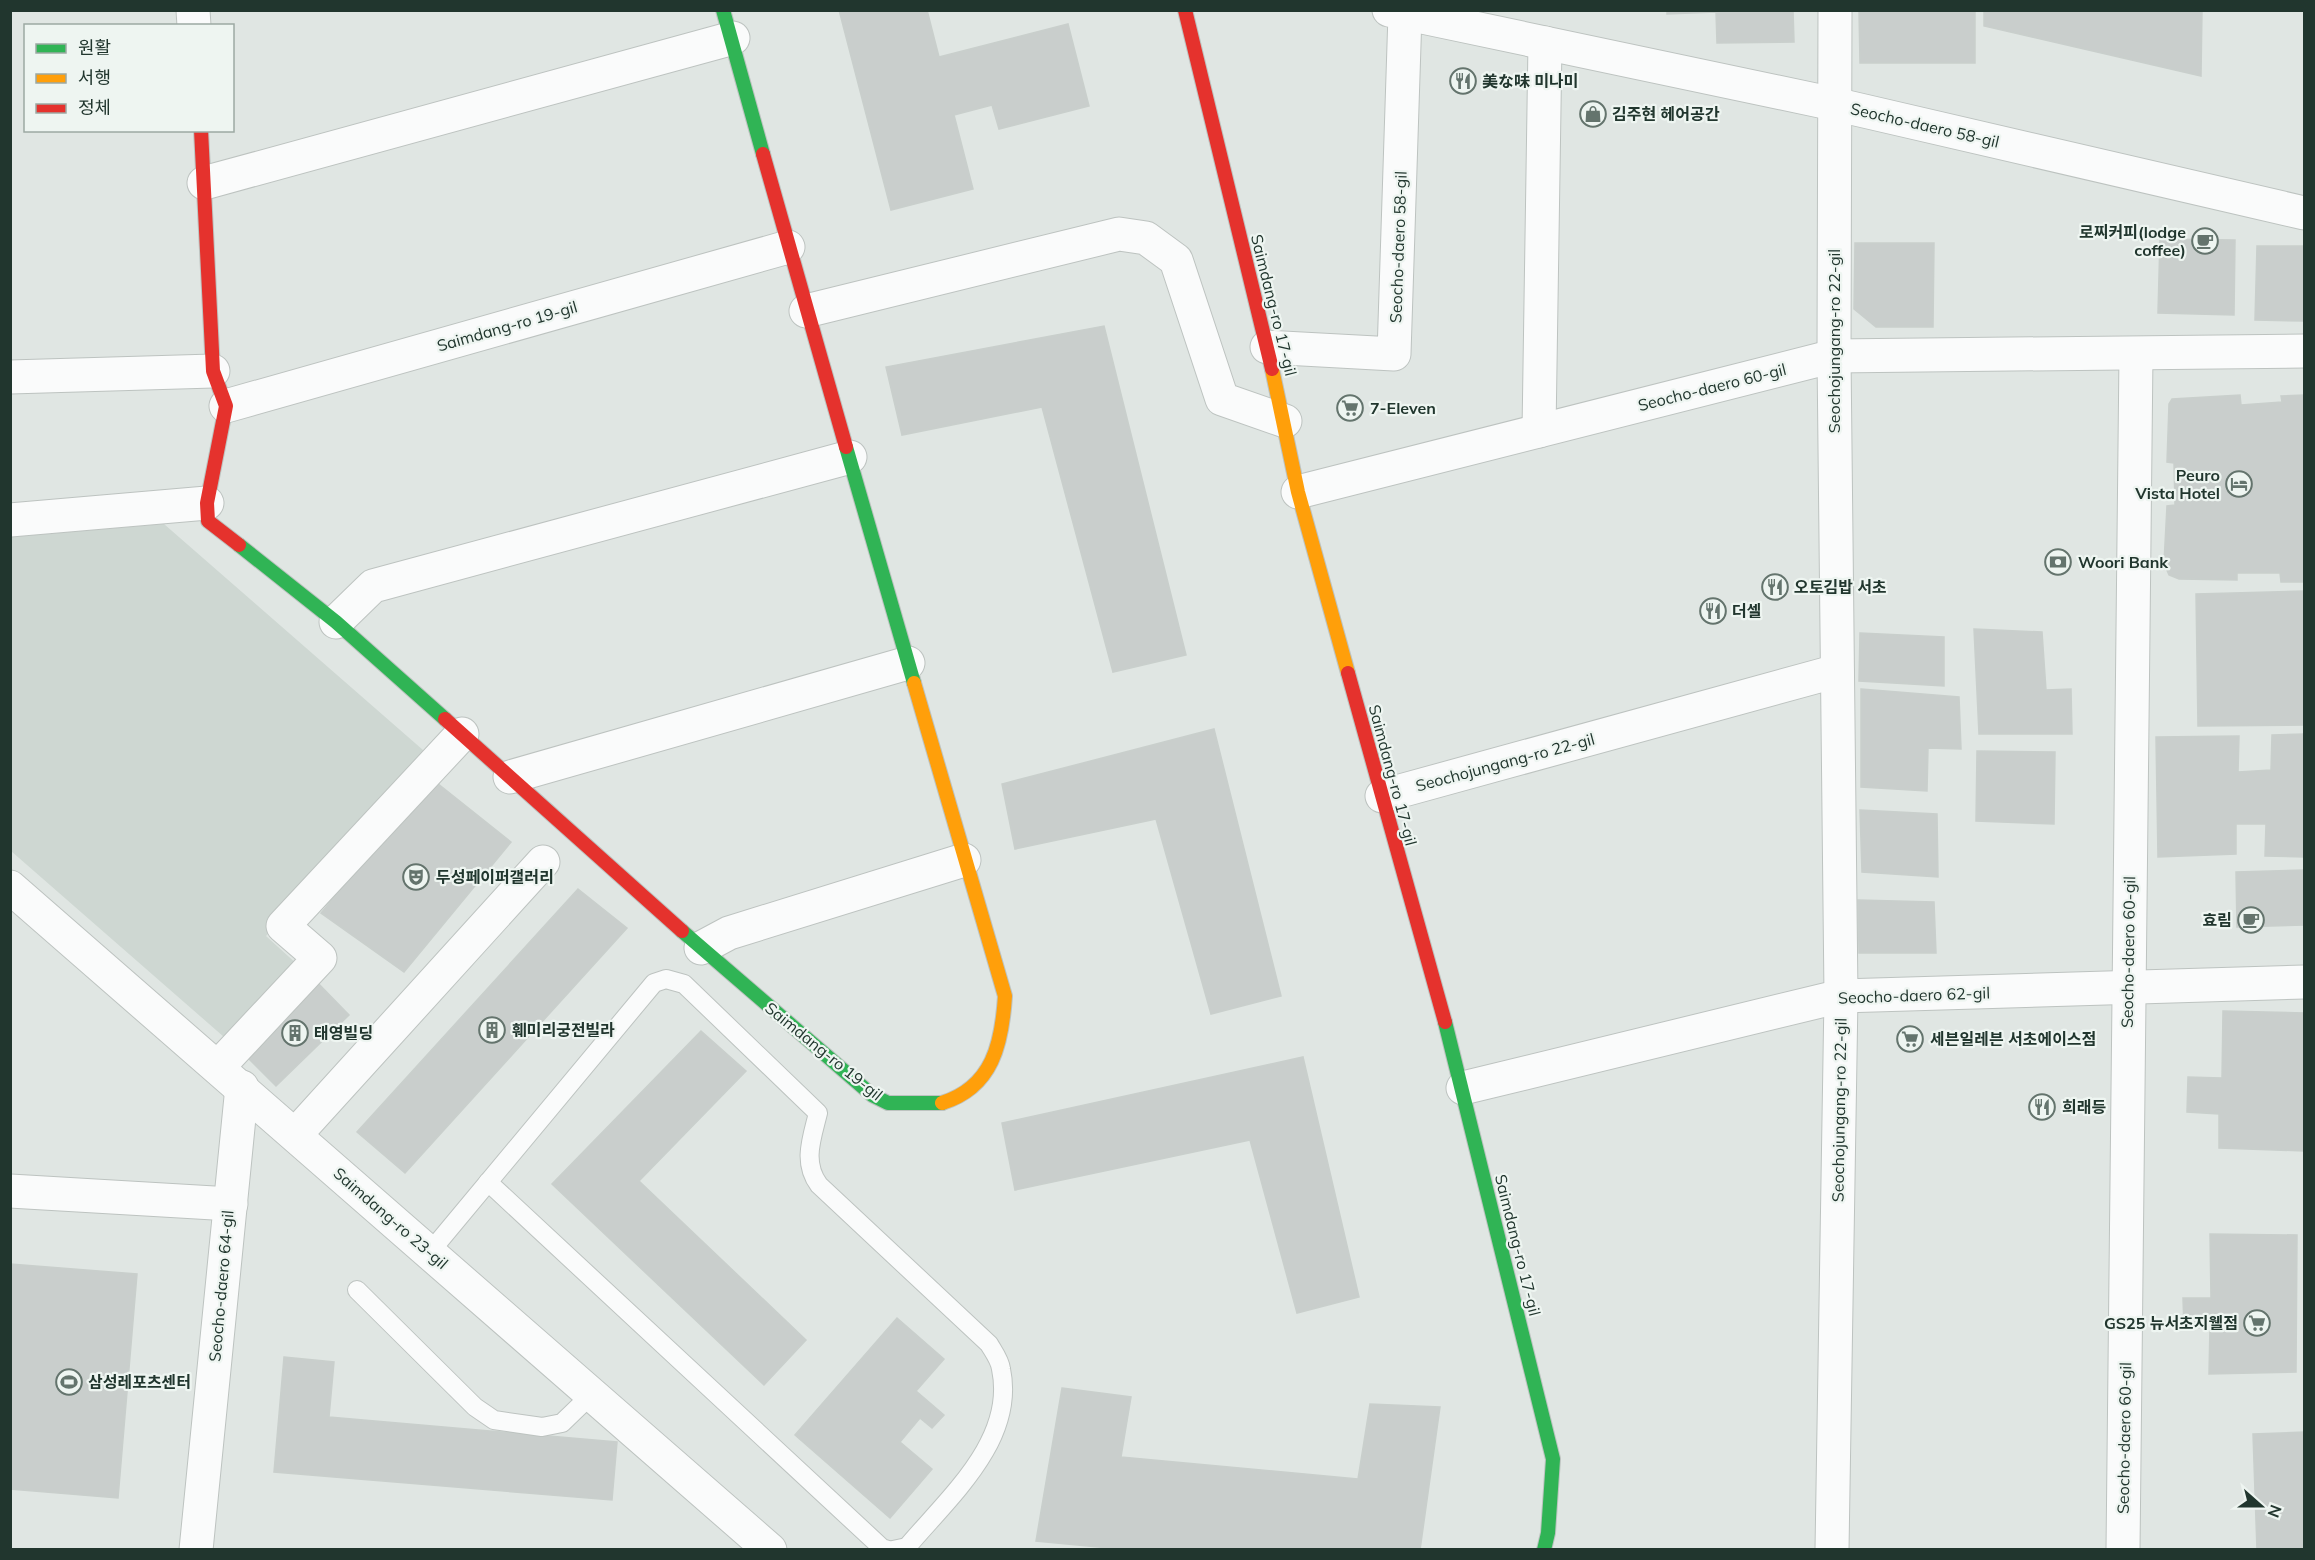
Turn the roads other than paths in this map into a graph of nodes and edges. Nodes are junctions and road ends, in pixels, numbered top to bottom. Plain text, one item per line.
1 (1185, 10) edge
2 (1834, 10) edge
3 (1397, 12) edge
4 (728, 24) edge
5 (1545, 43) junction
6 (1834, 104) junction
7 (201, 132) edge
8 (204, 183) junction
9 (2304, 213) edge
10 (788, 247) junction
11 (806, 310) junction
12 (1267, 347) junction
13 (2304, 351) edge
14 (2136, 354) junction
15 (1834, 356) junction
16 (213, 371) junction
17 (10, 378) edge
18 (226, 406) junction
19 (1285, 421) junction
20 (1539, 431) junction
21 (850, 457) junction
22 (1298, 492) junction
23 (207, 503) junction
24 (10, 520) edge
25 (336, 622) junction
26 (908, 663) junction
27 (1838, 671) junction
28 (462, 734) junction
29 (510, 777) junction
30 (1382, 796) junction
31 (964, 860) junction
32 (543, 862) dead end
33 (10, 887) edge
34 (701, 948) junction
35 (2304, 982) edge
36 (2128, 989) junction
37 (1841, 996) junction
38 (230, 1077) junction
39 (1463, 1088) junction
40 (296, 1134) junction
41 (488, 1182) junction
42 (10, 1191) edge
43 (231, 1204) junction
44 (430, 1252) junction
45 (357, 1290) dead end
46 (592, 1394) junction
47 (196, 1550) edge
48 (770, 1550) edge
49 (888, 1550) edge
50 (893, 1550) edge
51 (1544, 1550) edge
52 (1832, 1550) edge
53 (2123, 1550) edge

1 - 12 street, Saimdang-ro 17-gil
2 - 6 street, Seochojungang-ro 22-gil
3 - 5 street, Seocho-daero 58-gil
3 - 12 street, Seocho-daero 58-gil
4 - 8 street, Saimdang-ro 19-gil
4 - 10 street, Saimdang-ro 19-gil
5 - 6 street, Seocho-daero 58-gil
5 - 20 street
6 - 9 street, Seocho-daero 58-gil
6 - 15 street, Seochojungang-ro 22-gil
7 - 8 street
8 - 16 street
10 - 11 street, Saimdang-ro 19-gil
10 - 18 street, Saimdang-ro 19-gil
11 - 19 street
11 - 21 street, Saimdang-ro 19-gil
12 - 19 street, Saimdang-ro 17-gil
13 - 14 street, Seocho-daero 60-gil
14 - 15 street, Seocho-daero 60-gil
14 - 36 street, Seocho-daero 60-gil
15 - 20 street, Seocho-daero 60-gil
15 - 27 street, Seochojungang-ro 22-gil
16 - 17 street
16 - 18 street
18 - 23 street
19 - 22 street, Saimdang-ro 17-gil
20 - 22 street, Seocho-daero 60-gil
21 - 25 street
21 - 26 street, Saimdang-ro 19-gil
22 - 30 street, Saimdang-ro 17-gil
23 - 24 street
23 - 25 street, Saimdang-ro 19-gil
25 - 28 street, Saimdang-ro 19-gil
26 - 29 street
26 - 31 street, Saimdang-ro 19-gil
27 - 30 street, Seochojungang-ro 22-gil
27 - 37 street, Seochojungang-ro 22-gil
28 - 29 street, Saimdang-ro 19-gil
28 - 38 street
29 - 34 street, Saimdang-ro 19-gil
30 - 39 street, Saimdang-ro 17-gil
31 - 34 street
31 - 34 street, Saimdang-ro 19-gil
32 - 40 street
33 - 38 street, Saimdang-ro 23-gil
35 - 36 street, Seocho-daero 62-gil
36 - 37 street, Seocho-daero 62-gil
36 - 53 street, Seocho-daero 60-gil
37 - 39 street, Seocho-daero 62-gil
37 - 52 street, Seochojungang-ro 22-gil
38 - 40 street, Saimdang-ro 23-gil
38 - 43 street
39 - 51 street, Saimdang-ro 17-gil
40 - 44 street, Saimdang-ro 23-gil
41 - 44 lane
41 - 49 lane
41 - 50 lane
42 - 43 street, Seocho-daero 64-gil
43 - 47 street, Seocho-daero 64-gil
44 - 46 street, Saimdang-ro 23-gil
45 - 46 lane
46 - 48 street, Saimdang-ro 23-gil

